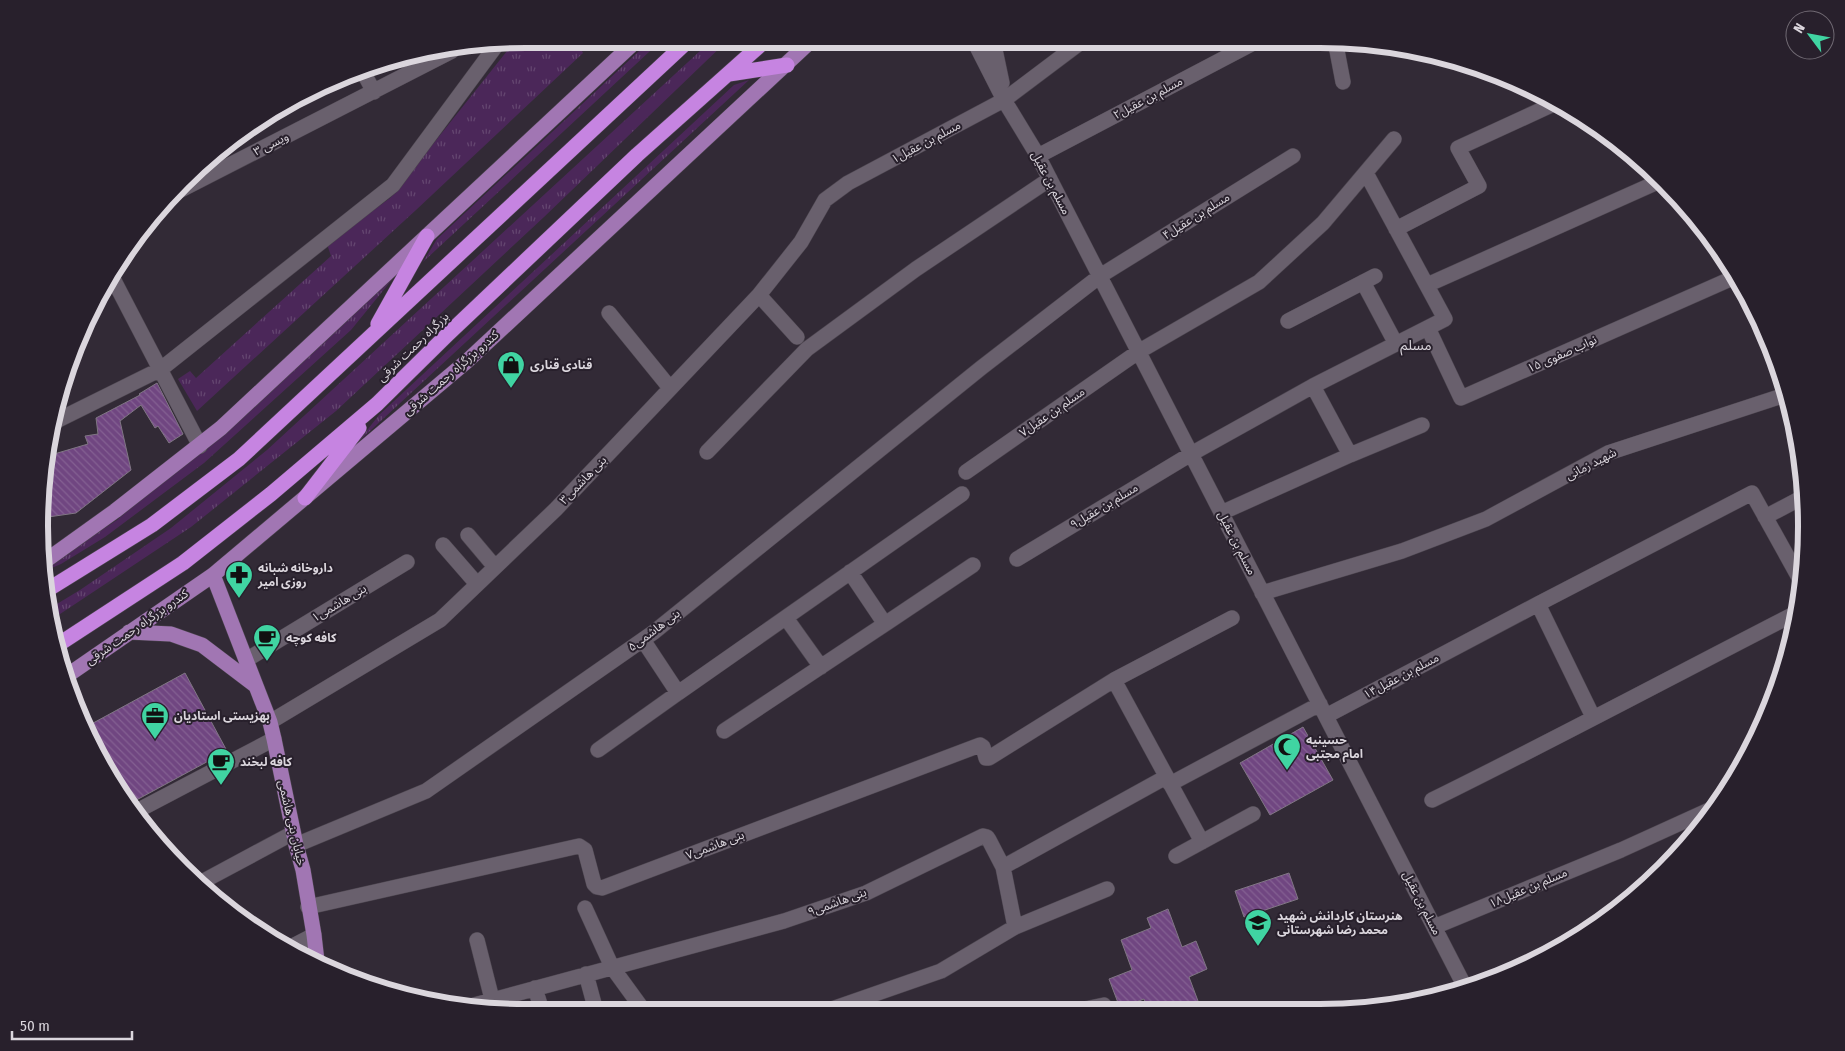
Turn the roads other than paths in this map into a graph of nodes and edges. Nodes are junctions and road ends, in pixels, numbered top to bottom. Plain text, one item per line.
1 (628, 48) edge
2 (680, 48) edge
3 (757, 48) edge
4 (804, 48) edge
5 (978, 48) edge
6 (995, 48) edge
7 (1074, 48) edge
8 (1244, 48) edge
9 (493, 49) edge
10 (1337, 49) edge
11 (444, 55) edge
12 (786, 65) junction
13 (729, 74) junction
14 (365, 76) edge
15 (1344, 82) dead end
16 (374, 92) junction
17 (1004, 100) junction
18 (1548, 107) edge
19 (1394, 139) dead end
20 (1038, 156) junction
21 (1293, 156) dead end
22 (1366, 173) junction
23 (1050, 179) junction
24 (848, 184) joint
25 (1653, 184) edge
26 (191, 185) edge
27 (1396, 229) junction
28 (427, 236) junction
29 (1100, 276) junction
30 (1729, 280) edge
31 (114, 282) edge
32 (1427, 285) junction
33 (759, 294) junction
34 (608, 313) dead end
35 (1288, 321) dead end
36 (1428, 328) junction
37 (371, 337) junction
38 (797, 337) dead end
39 (1396, 344) junction
40 (1138, 352) junction
41 (981, 368) joint
42 (161, 370) junction
43 (1313, 386) junction
44 (670, 388) junction
45 (1779, 397) edge
46 (377, 404) junction
47 (60, 419) edge
48 (1422, 425) dead end
49 (200, 446) junction
50 (707, 452) dead end
51 (1191, 454) junction
52 (1350, 455) junction
53 (966, 472) dead end
54 (962, 494) dead end
55 (305, 498) junction
56 (1796, 500) edge
57 (1221, 513) junction
58 (1765, 516) junction
59 (468, 535) dead end
60 (443, 545) dead end
61 (49, 558) edge
62 (1017, 559) dead end
63 (407, 562) dead end
64 (973, 565) dead end
65 (495, 567) junction
66 (1795, 570) edge
67 (850, 572) junction
68 (213, 575) junction
69 (477, 584) junction
70 (52, 588) edge
71 (1262, 593) junction
72 (1538, 604) junction
73 (1788, 617) edge
74 (786, 618) junction
75 (1232, 618) dead end
76 (885, 624) junction
77 (129, 632) junction
78 (643, 640) junction
79 (62, 642) edge
80 (246, 660) junction
81 (821, 667) junction
82 (71, 673) edge
83 (1114, 680) junction
84 (256, 686) junction
85 (678, 693) junction
86 (1323, 710) junction
87 (1593, 717) junction
88 (270, 722) junction
89 (724, 731) dead end
90 (274, 739) junction
91 (598, 750) dead end
92 (1168, 780) junction
93 (1432, 800) dead end
94 (141, 809) edge
95 (1253, 814) dead end
96 (1701, 814) edge
97 (295, 839) junction
98 (1202, 842) junction
99 (1176, 856) dead end
100 (1003, 867) junction
101 (206, 881) edge
102 (1107, 889) dead end
103 (308, 907) junction
104 (585, 908) dead end
105 (1015, 927) junction
106 (1434, 927) junction
107 (314, 935) junction
108 (477, 940) dead end
109 (296, 944) edge
110 (316, 955) edge
111 (612, 967) junction
112 (586, 974) junction
113 (1462, 981) edge
114 (535, 988) junction
115 (493, 1002) edge
116 (500, 1002) edge
117 (540, 1004) edge
118 (594, 1004) edge
119 (639, 1004) edge
120 (846, 1004) edge

1 - 28 main road
2 - 37 highway
3 - 13 highway, بزرگراه رحمت شرقی
4 - 12 main road, کندرو بزرگراه رحمت شرقی
5 - 17 street, مسلم بن عقیل
6 - 17 street
7 - 17 street, مسلم بن عقیل۱
8 - 20 street, مسلم بن عقیل۲
9 - 42 street
10 - 15 street
11 - 16 street, ویسی ۳
12 - 13 highway
12 - 55 main road, کندرو بزرگراه رحمت شرقی
13 - 46 highway, بزرگراه رحمت شرقی
14 - 16 street
16 - 26 street, ویسی ۳
17 - 20 street, مسلم بن عقیل
17 - 24 street, مسلم بن عقیل۱
18 - 27 street
19 - 22 street, مسلم بن عقیل۷
20 - 23 street, مسلم بن عقیل
21 - 29 street, مسلم بن عقیل۴
22 - 27 street
22 - 40 street, مسلم بن عقیل۷
23 - 29 street, مسلم بن عقیل
23 - 50 street
24 - 33 street, بنی هاشمی۳
25 - 32 street
27 - 32 street
28 - 37 highway
28 - 49 main road
29 - 40 street, مسلم بن عقیل
29 - 41 street, مسلم بن عقیل۴
30 - 36 street, نواب صفوی ۱۵
31 - 42 street
32 - 36 street, مسلم بن عقیل۹
33 - 38 street
33 - 44 street, بنی هاشمی۳
34 - 44 street
35 - 39 street
36 - 39 street, مسلم بن عقیل۹
37 - 70 highway
39 - 43 street, مسلم بن عقیل۹
40 - 51 street, مسلم بن عقیل
40 - 53 street, مسلم بن عقیل۷
41 - 78 street, بنی هاشمی۵
42 - 47 street
42 - 49 street
43 - 51 street, مسلم بن عقیل۹
43 - 52 street
44 - 65 street, بنی هاشمی۳
45 - 71 street, شهید زمانی
46 - 55 highway
46 - 79 highway, بزرگراه رحمت شرقی
48 - 52 street
49 - 61 main road
51 - 57 street, مسلم بن عقیل
51 - 62 street, مسلم بن عقیل۹
52 - 57 street
54 - 67 street
55 - 68 main road, کندرو بزرگراه رحمت شرقی
56 - 58 street
57 - 71 street, مسلم بن عقیل
58 - 66 street
58 - 72 street, مسلم بن عقیل۱۴
59 - 65 street
60 - 69 street
63 - 80 street, بنی هاشمی۱
64 - 76 street
65 - 69 street, بنی هاشمی۳
67 - 74 street
67 - 76 street
68 - 77 main road, کندرو بزرگراه رحمت شرقی
68 - 80 main road, خیابان بنی هاشمی
69 - 88 street, بنی هاشمی۳
71 - 86 street, مسلم بن عقیل
72 - 86 street, مسلم بن عقیل۱۴
72 - 87 street
73 - 87 street
74 - 81 street
74 - 85 street
75 - 83 street
76 - 81 street
77 - 82 main road, کندرو بزرگراه رحمت شرقی
77 - 84 main road
78 - 85 street
78 - 97 street, بنی هاشمی۵
80 - 84 main road, خیابان بنی هاشمی
81 - 89 street
83 - 92 street
83 - 103 street, بنی هاشمی۷
84 - 88 main road, خیابان بنی هاشمی
85 - 91 street
86 - 92 street, مسلم بن عقیل۱۴
86 - 106 street, مسلم بن عقیل
87 - 93 street
88 - 90 main road, خیابان بنی هاشمی
90 - 94 street
90 - 97 main road, خیابان بنی هاشمی
92 - 98 street
92 - 100 street
95 - 98 street
96 - 106 street, مسلم بن عقیل۱۸
97 - 101 street, بنی هاشمی۵
97 - 103 main road, خیابان بنی هاشمی
98 - 99 street
100 - 105 street
100 - 111 street, بنی هاشمی۹
102 - 105 street
103 - 107 main road, خیابان بنی هاشمی
104 - 111 street
105 - 120 street
106 - 113 street, مسلم بن عقیل
107 - 109 street
107 - 110 main road, خیابان بنی هاشمی
108 - 115 street
111 - 112 street, بنی هاشمی۹
111 - 119 street
112 - 114 street, بنی هاشمی۹
112 - 118 street
114 - 116 street, بنی هاشمی۹
114 - 117 street

